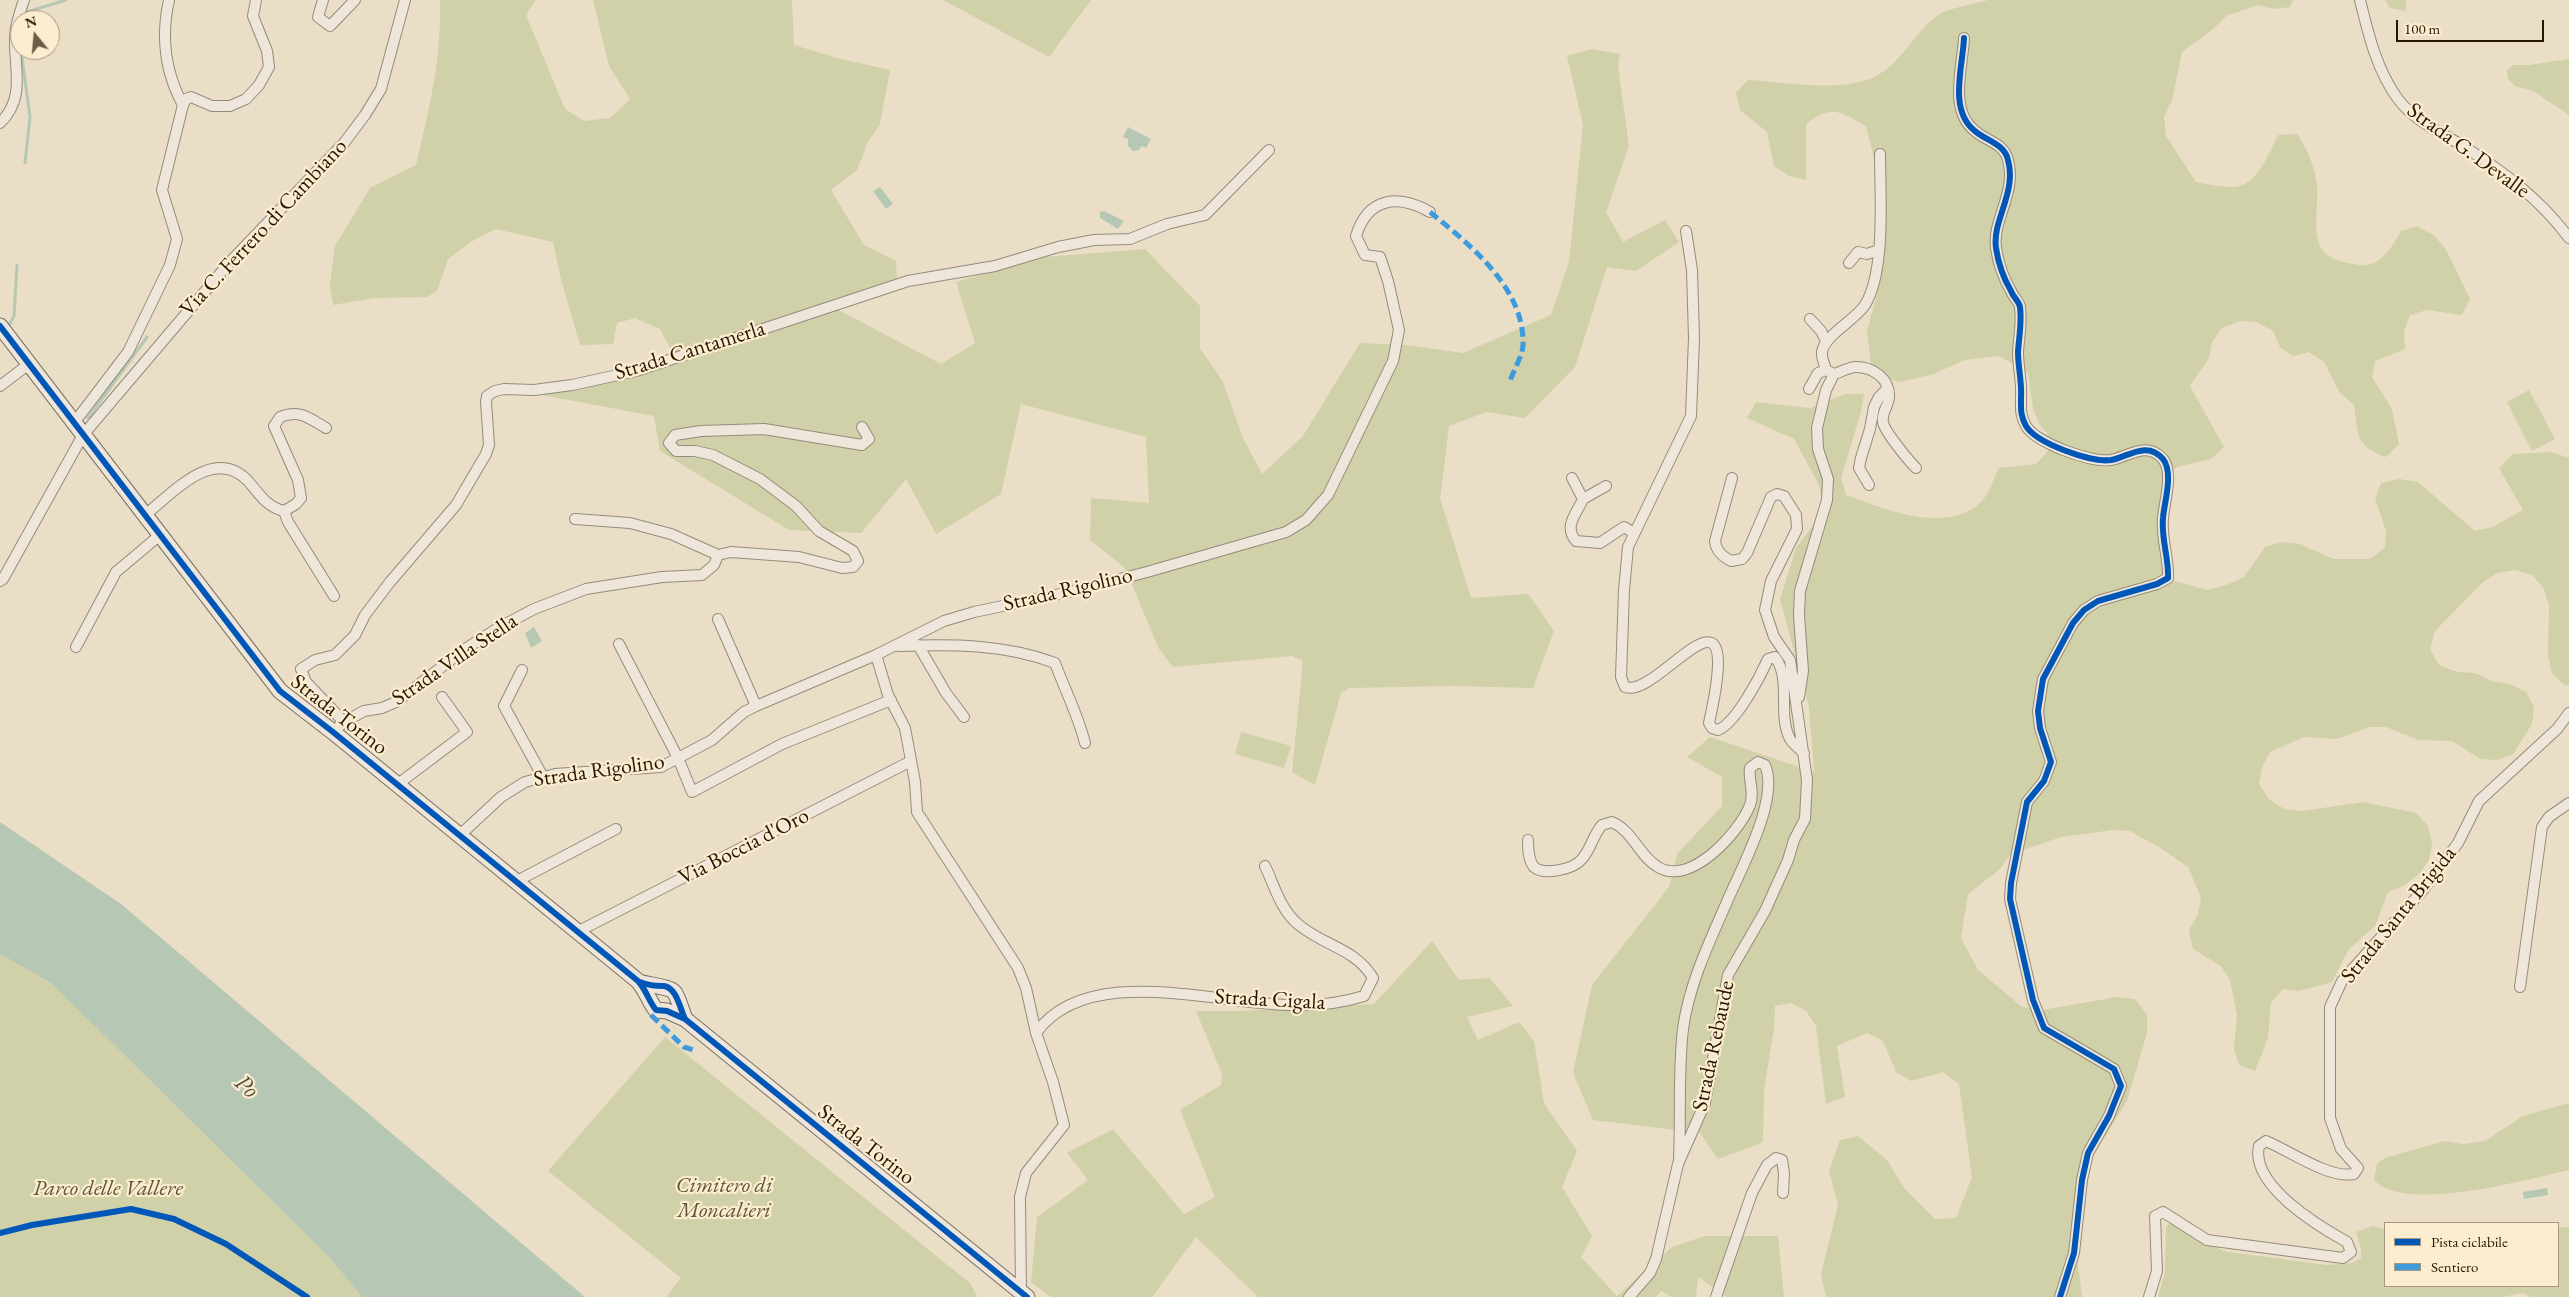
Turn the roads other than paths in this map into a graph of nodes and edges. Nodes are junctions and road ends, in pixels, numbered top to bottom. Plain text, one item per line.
1 (24, 0) edge
2 (169, 0) edge
3 (256, 0) edge
4 (323, 0) edge
5 (355, 0) edge
6 (405, 0) edge
7 (2360, 0) edge
8 (1964, 38) dead end
9 (183, 105) junction
10 (0, 123) edge
11 (1269, 150) dead end
12 (1880, 154) dead end
13 (1430, 212) dead end
14 (1686, 231) dead end
15 (2569, 238) edge
16 (1879, 250) junction
17 (1849, 263) dead end
18 (1810, 319) dead end
19 (4, 332) edge
20 (1826, 341) junction
21 (29, 364) junction
22 (1830, 372) junction
23 (0, 386) edge
24 (1888, 388) junction
25 (1808, 389) dead end
26 (862, 427) dead end
27 (326, 428) dead end
28 (79, 429) junction
29 (1916, 468) dead end
30 (1572, 478) dead end
31 (1732, 478) dead end
32 (1606, 486) dead end
33 (1869, 486) dead end
34 (1583, 499) junction
35 (284, 511) junction
36 (145, 515) junction
37 (575, 519) dead end
38 (1634, 533) junction
39 (160, 535) junction
40 (718, 555) junction
41 (0, 581) edge
42 (334, 596) dead end
43 (718, 619) dead end
44 (619, 644) dead end
45 (918, 645) junction
46 (894, 646) junction
47 (76, 647) dead end
48 (876, 655) junction
49 (522, 670) dead end
50 (442, 697) dead end
51 (891, 700) junction
52 (756, 706) junction
53 (1798, 708) junction
54 (2569, 713) edge
55 (964, 716) dead end
56 (339, 727) junction
57 (1085, 742) dead end
58 (1804, 753) junction
59 (678, 758) junction
60 (911, 761) junction
61 (542, 777) junction
62 (398, 784) junction
63 (2569, 803) edge
64 (616, 829) dead end
65 (460, 835) junction
66 (1528, 840) dead end
67 (1265, 866) dead end
68 (515, 882) junction
69 (577, 932) junction
70 (638, 981) junction
71 (2520, 987) dead end
72 (685, 1019) junction
73 (1036, 1033) junction
74 (1678, 1164) junction
75 (1783, 1193) dead end
76 (1024, 1295) edge
77 (1629, 1297) edge
78 (1716, 1297) edge
79 (2060, 1297) edge
80 (2150, 1297) edge

1 - 10 street
2 - 9 street
3 - 9 street
4 - 5 street
6 - 28 street, Via C. Ferrero di Cambiano
7 - 15 street, Strada G. Devalle
8 - 79 street
9 - 28 street
11 - 56 street, Strada Cantamerla
12 - 16 street
13 - 46 street, Strada Rigolino
14 - 38 street
16 - 17 street
16 - 20 street
18 - 20 street
19 - 21 main road, Strada Torino
20 - 22 street
21 - 23 street
21 - 28 main road, Strada Torino
22 - 24 street
22 - 25 street
22 - 53 street
24 - 29 street
24 - 33 street
26 - 40 street
27 - 35 street
28 - 36 main road, Strada Torino
28 - 41 street
30 - 34 street
31 - 53 street
32 - 34 street
34 - 38 street
35 - 36 street
35 - 42 street
36 - 39 main road, Strada Torino
37 - 40 street
38 - 58 street
39 - 47 street
39 - 56 main road, Strada Torino
40 - 56 street, Strada Villa Stella
43 - 52 street
44 - 59 street
45 - 46 street
45 - 55 street
45 - 57 street
46 - 48 street, Strada Rigolino
48 - 51 street
48 - 52 street, Strada Rigolino
49 - 61 street
50 - 62 street
51 - 59 street
51 - 60 street
52 - 59 street, Strada Rigolino
53 - 58 street, Strada Rebaude
54 - 80 street, Strada Santa Brigida
56 - 62 main road, Strada Torino
58 - 74 street, Strada Rebaude
59 - 61 street, Strada Rigolino
60 - 69 street, Via Boccia d'Oro
60 - 73 street
61 - 65 street, Strada Rigolino
62 - 65 main road, Strada Torino
63 - 71 street
64 - 68 street
65 - 68 main road, Strada Torino
66 - 74 street
67 - 73 street, Strada Cigala
68 - 69 main road, Strada Torino
69 - 70 main road, Strada Torino
70 - 72 main road, Strada Torino
70 - 72 main road, Strada Torino
72 - 76 main road, Strada Torino
73 - 76 street
74 - 77 street, Strada Rebaude
75 - 78 street

